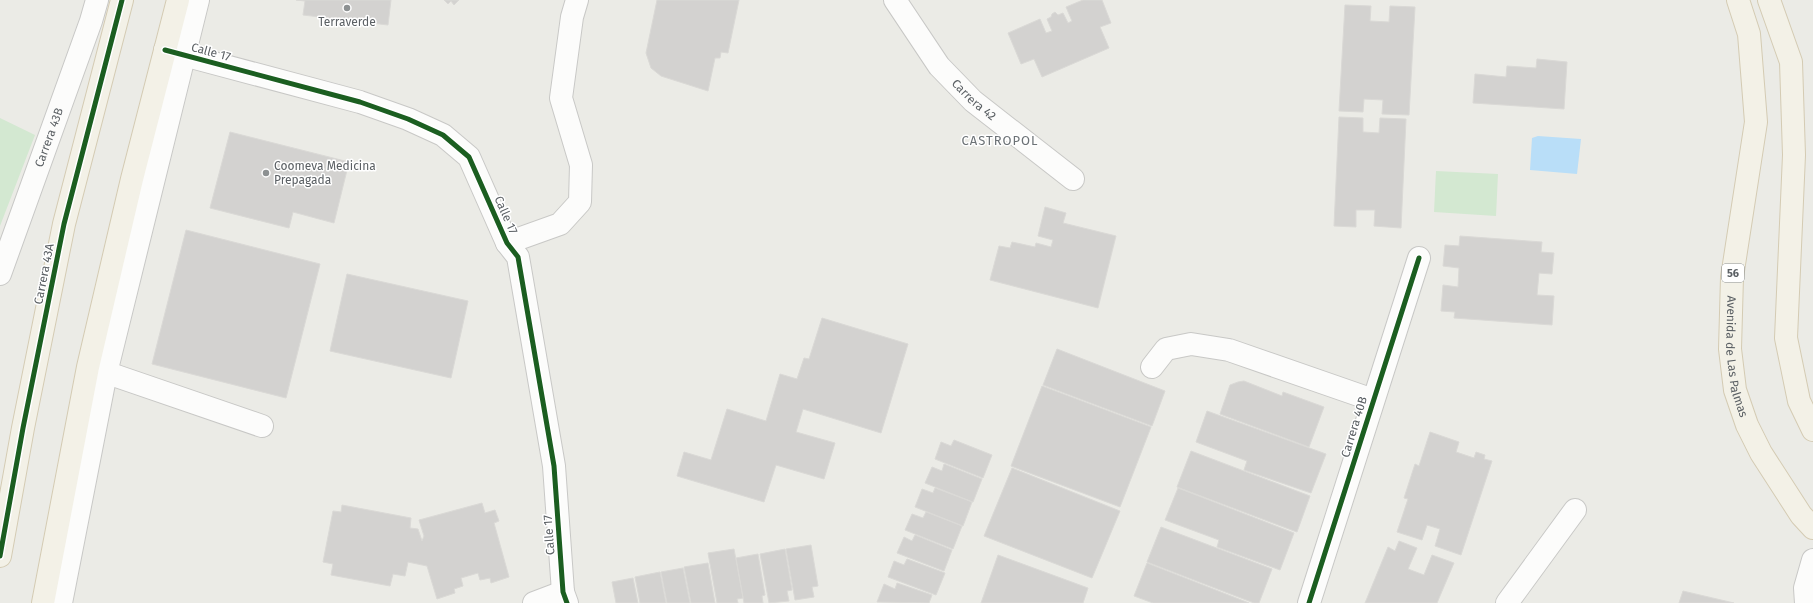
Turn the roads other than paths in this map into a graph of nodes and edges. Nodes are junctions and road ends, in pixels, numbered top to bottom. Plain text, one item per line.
1 (97, 0) edge
2 (122, 0) edge
3 (178, 0) edge
4 (198, 0) edge
5 (576, 0) edge
6 (895, 0) edge
7 (1738, 0) edge
8 (1769, 0) edge
9 (175, 53) junction
10 (1073, 179) dead end
11 (506, 243) junction
12 (1419, 258) dead end
13 (0, 274) edge
14 (1152, 367) dead end
15 (97, 370) junction
16 (1373, 400) junction
17 (262, 426) dead end
18 (1813, 430) edge
19 (1575, 510) dead end
20 (1813, 528) edge
21 (0, 556) edge
22 (1813, 560) edge
23 (565, 597) edge
24 (43, 603) edge
25 (61, 603) edge
26 (534, 603) edge
27 (1309, 603) edge
28 (1507, 603) edge
29 (1806, 603) edge

1 - 13 street, Carrera 43B
2 - 21 main road, Carrera 43A
3 - 9 main road
4 - 9 street
5 - 11 street
6 - 10 street, Carrera 42
7 - 20 main road, Avenida de Las Palmas / 56
8 - 18 main road
9 - 11 street, Calle 17
9 - 15 main road
11 - 23 street, Calle 17
12 - 16 street, Carrera 40B
14 - 16 street
15 - 17 street
15 - 24 main road
15 - 25 street
16 - 27 street, Carrera 40B
19 - 28 street
22 - 29 street
23 - 26 street

